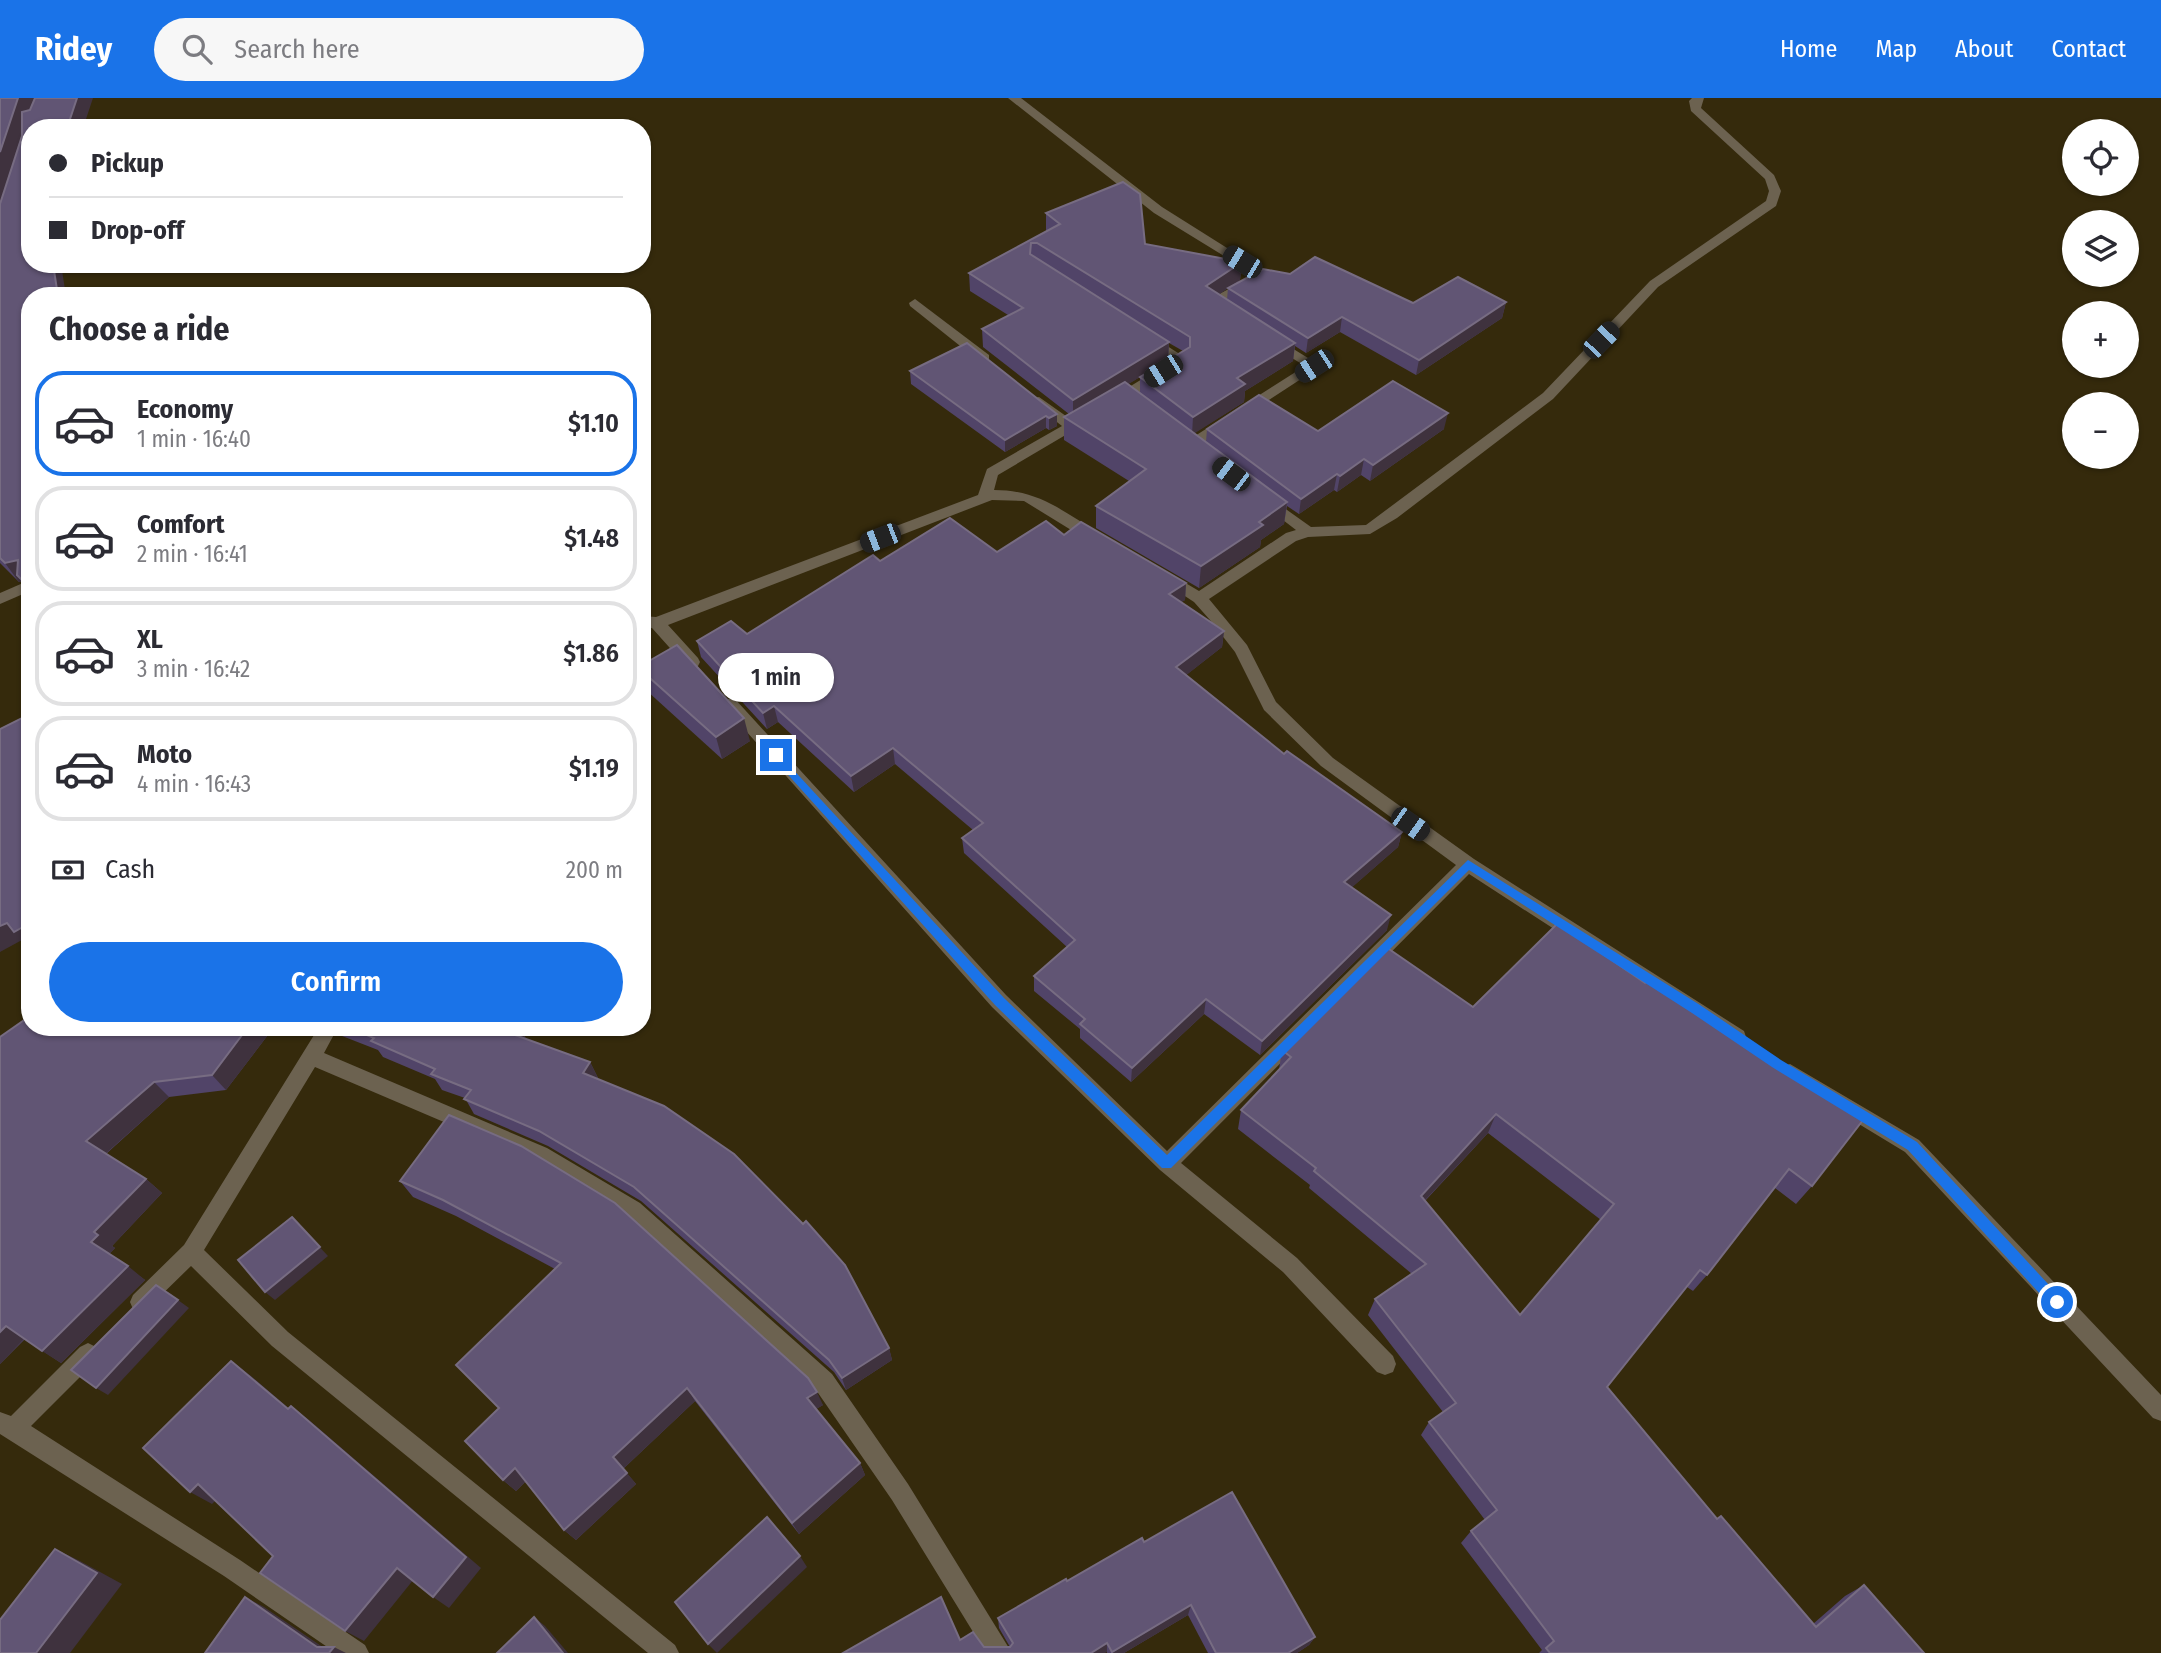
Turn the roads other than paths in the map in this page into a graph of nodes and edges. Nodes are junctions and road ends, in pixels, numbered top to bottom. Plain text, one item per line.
1 (1014, 98) edge
2 (1698, 98) edge
3 (915, 303) dead end
4 (1235, 317) edge
5 (1137, 331) edge
6 (1258, 331) edge
7 (999, 369) edge
8 (1030, 394) edge
9 (1145, 409) edge
10 (1093, 414) edge
11 (1072, 427) junction
12 (1193, 445) edge
13 (1256, 492) edge
14 (985, 496) junction
15 (1308, 531) junction
16 (1108, 545) edge
17 (1153, 571) edge
18 (21, 589) edge
19 (1199, 597) junction
20 (0, 599) edge
21 (651, 622) edge
22 (651, 623) edge
23 (1468, 864) junction
24 (323, 1036) edge
25 (1754, 1048) edge
26 (311, 1056) junction
27 (1776, 1063) edge
28 (1167, 1164) junction
29 (191, 1252) junction
30 (122, 1320) edge
31 (102, 1340) edge
32 (1385, 1364) dead end
33 (2161, 1410) edge
34 (7, 1425) edge
35 (357, 1653) edge
36 (667, 1653) edge
37 (1000, 1653) edge

1 - 4 street
2 - 15 street
3 - 7 street
5 - 9 street
6 - 12 street
8 - 11 street
10 - 11 street
11 - 14 street
13 - 15 street
14 - 16 street
14 - 21 street
15 - 19 street
17 - 19 street
18 - 20 street
19 - 23 street
22 - 28 street
23 - 25 street
23 - 28 street
24 - 26 street
26 - 29 street
26 - 37 street
27 - 33 street
28 - 32 street
29 - 30 street
29 - 36 street
31 - 34 street
34 - 35 street

